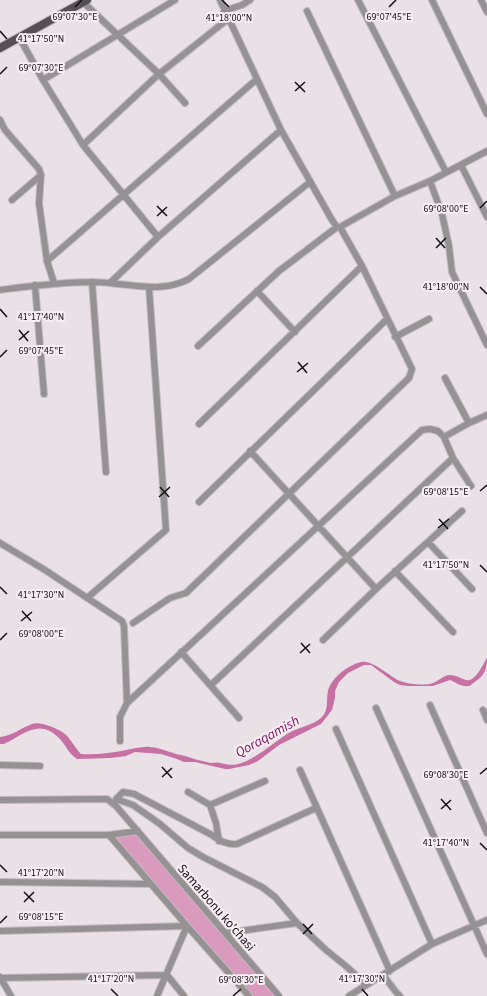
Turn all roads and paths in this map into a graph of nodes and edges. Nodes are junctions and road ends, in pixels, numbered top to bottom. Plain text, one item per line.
1 (175, 0) edge
2 (220, 0) edge
3 (250, 0) edge
4 (358, 0) edge
5 (432, 0) edge
6 (481, 0) edge
7 (85, 1) edge
8 (224, 11) junction
9 (307, 11) dead end
10 (487, 12) edge
11 (228, 19) junction
12 (116, 35) junction
13 (19, 38) junction
14 (0, 48) edge
15 (159, 74) junction
16 (257, 79) junction
17 (43, 80) junction
18 (185, 103) dead end
19 (487, 114) edge
20 (0, 120) edge
21 (281, 130) junction
22 (83, 145) junction
23 (487, 151) edge
24 (461, 165) junction
25 (446, 172) junction
26 (40, 175) junction
27 (430, 181) junction
28 (310, 182) junction
29 (124, 195) junction
30 (395, 196) junction
31 (12, 200) dead end
32 (487, 217) edge
33 (339, 227) junction
34 (158, 237) junction
35 (46, 261) junction
36 (362, 266) junction
37 (92, 282) junction
38 (111, 282) junction
39 (54, 283) junction
40 (35, 285) junction
41 (149, 287) junction
42 (0, 290) edge
43 (257, 291) junction
44 (387, 319) junction
45 (429, 319) dead end
46 (295, 332) junction
47 (395, 337) junction
48 (487, 345) edge
49 (198, 346) dead end
50 (445, 378) dead end
51 (44, 394) dead end
52 (486, 417) edge
53 (469, 422) junction
54 (199, 424) dead end
55 (444, 436) junction
56 (250, 451) junction
57 (454, 458) junction
58 (106, 472) dead end
59 (471, 486) dead end
60 (289, 493) junction
61 (199, 502) dead end
62 (462, 511) dead end
63 (318, 526) junction
64 (428, 542) junction
65 (0, 543) edge
66 (347, 557) junction
67 (395, 571) junction
68 (376, 588) junction
69 (472, 589) dead end
70 (87, 598) junction
71 (133, 623) dead end
72 (453, 632) dead end
73 (323, 640) dead end
74 (182, 652) junction
75 (211, 686) junction
76 (127, 703) junction
77 (430, 704) dead end
78 (376, 708) dead end
79 (482, 710) dead end
80 (239, 718) dead end
81 (487, 720) edge
82 (336, 729) dead end
83 (120, 741) dead end
84 (0, 765) edge
85 (40, 766) dead end
86 (300, 770) dead end
87 (265, 781) dead end
88 (188, 792) dead end
89 (116, 799) junction
90 (0, 800) edge
91 (210, 804) junction
92 (116, 806) junction
93 (316, 808) junction
94 (138, 831) junction
95 (487, 833) edge
96 (0, 835) edge
97 (109, 835) junction
98 (219, 841) junction
99 (0, 882) edge
100 (151, 884) junction
101 (487, 920) edge
102 (297, 923) junction
103 (187, 926) junction
104 (474, 926) junction
105 (0, 931) edge
106 (225, 933) junction
107 (432, 944) junction
108 (487, 954) edge
109 (390, 971) junction
110 (167, 975) junction
111 (383, 975) junction
112 (0, 978) edge
113 (366, 985) junction
114 (11, 996) edge
115 (157, 996) edge
116 (184, 996) edge
117 (249, 996) edge
118 (279, 996) edge
119 (349, 996) edge
120 (400, 996) edge

1 - 12 street
2 - 8 street
3 - 8 street
4 - 25 street
5 - 19 street
6 - 10 street
7 - 12 street
7 - 13 main road
8 - 11 street
9 - 30 street
11 - 15 street
11 - 16 street
12 - 15 street
12 - 17 street
13 - 14 main road
13 - 17 street
15 - 18 street
15 - 22 street
16 - 21 street
16 - 29 street
17 - 22 street
20 - 26 street
21 - 28 street
21 - 34 street
22 - 29 street
23 - 24 street
24 - 25 street
24 - 32 street
25 - 27 street
26 - 31 street
26 - 35 street
27 - 30 street
27 - 48 street
28 - 33 street
28 - 41 street
29 - 34 street
29 - 35 street
30 - 33 street
33 - 36 street
33 - 43 street
34 - 38 street
35 - 39 street
36 - 44 street
36 - 46 street
37 - 38 street
37 - 39 street
37 - 58 street
38 - 41 street
39 - 40 street
40 - 42 street
40 - 51 street
41 - 70 street
43 - 46 street
43 - 49 street
44 - 47 street
44 - 56 street
45 - 47 street
46 - 54 street
47 - 60 street
50 - 53 street
52 - 53 street
53 - 55 street
55 - 57 street
55 - 63 street
56 - 60 street
56 - 61 street
57 - 59 street
57 - 66 street
60 - 63 street
60 - 71 street
62 - 64 street
63 - 66 street
63 - 74 street
64 - 67 street
64 - 69 street
65 - 70 street
66 - 68 street
66 - 75 street
67 - 68 street
67 - 72 street
68 - 73 street
70 - 76 street
74 - 75 street
74 - 76 street
75 - 80 street
76 - 83 street
77 - 95 street
78 - 104 street
79 - 81 street
82 - 107 street
84 - 85 street
86 - 93 street
87 - 91 street
88 - 91 street
89 - 92 street
89 - 98 street
89 - 102 street
90 - 92 street
91 - 98 street
92 - 94 street, Samarbonu ko'chasi
93 - 98 street
93 - 109 street
94 - 97 street
94 - 106 street, Samarbonu ko'chasi
96 - 97 street
97 - 100 street
99 - 100 street
100 - 103 street
101 - 104 street
102 - 106 street
102 - 113 street
103 - 105 street
103 - 110 street
103 - 117 street
104 - 107 street
104 - 108 street
106 - 118 street, Samarbonu ko'chasi
107 - 109 street
109 - 111 street
110 - 112 street
110 - 115 street
110 - 116 street
111 - 113 street
111 - 120 street
112 - 114 street
113 - 119 street

